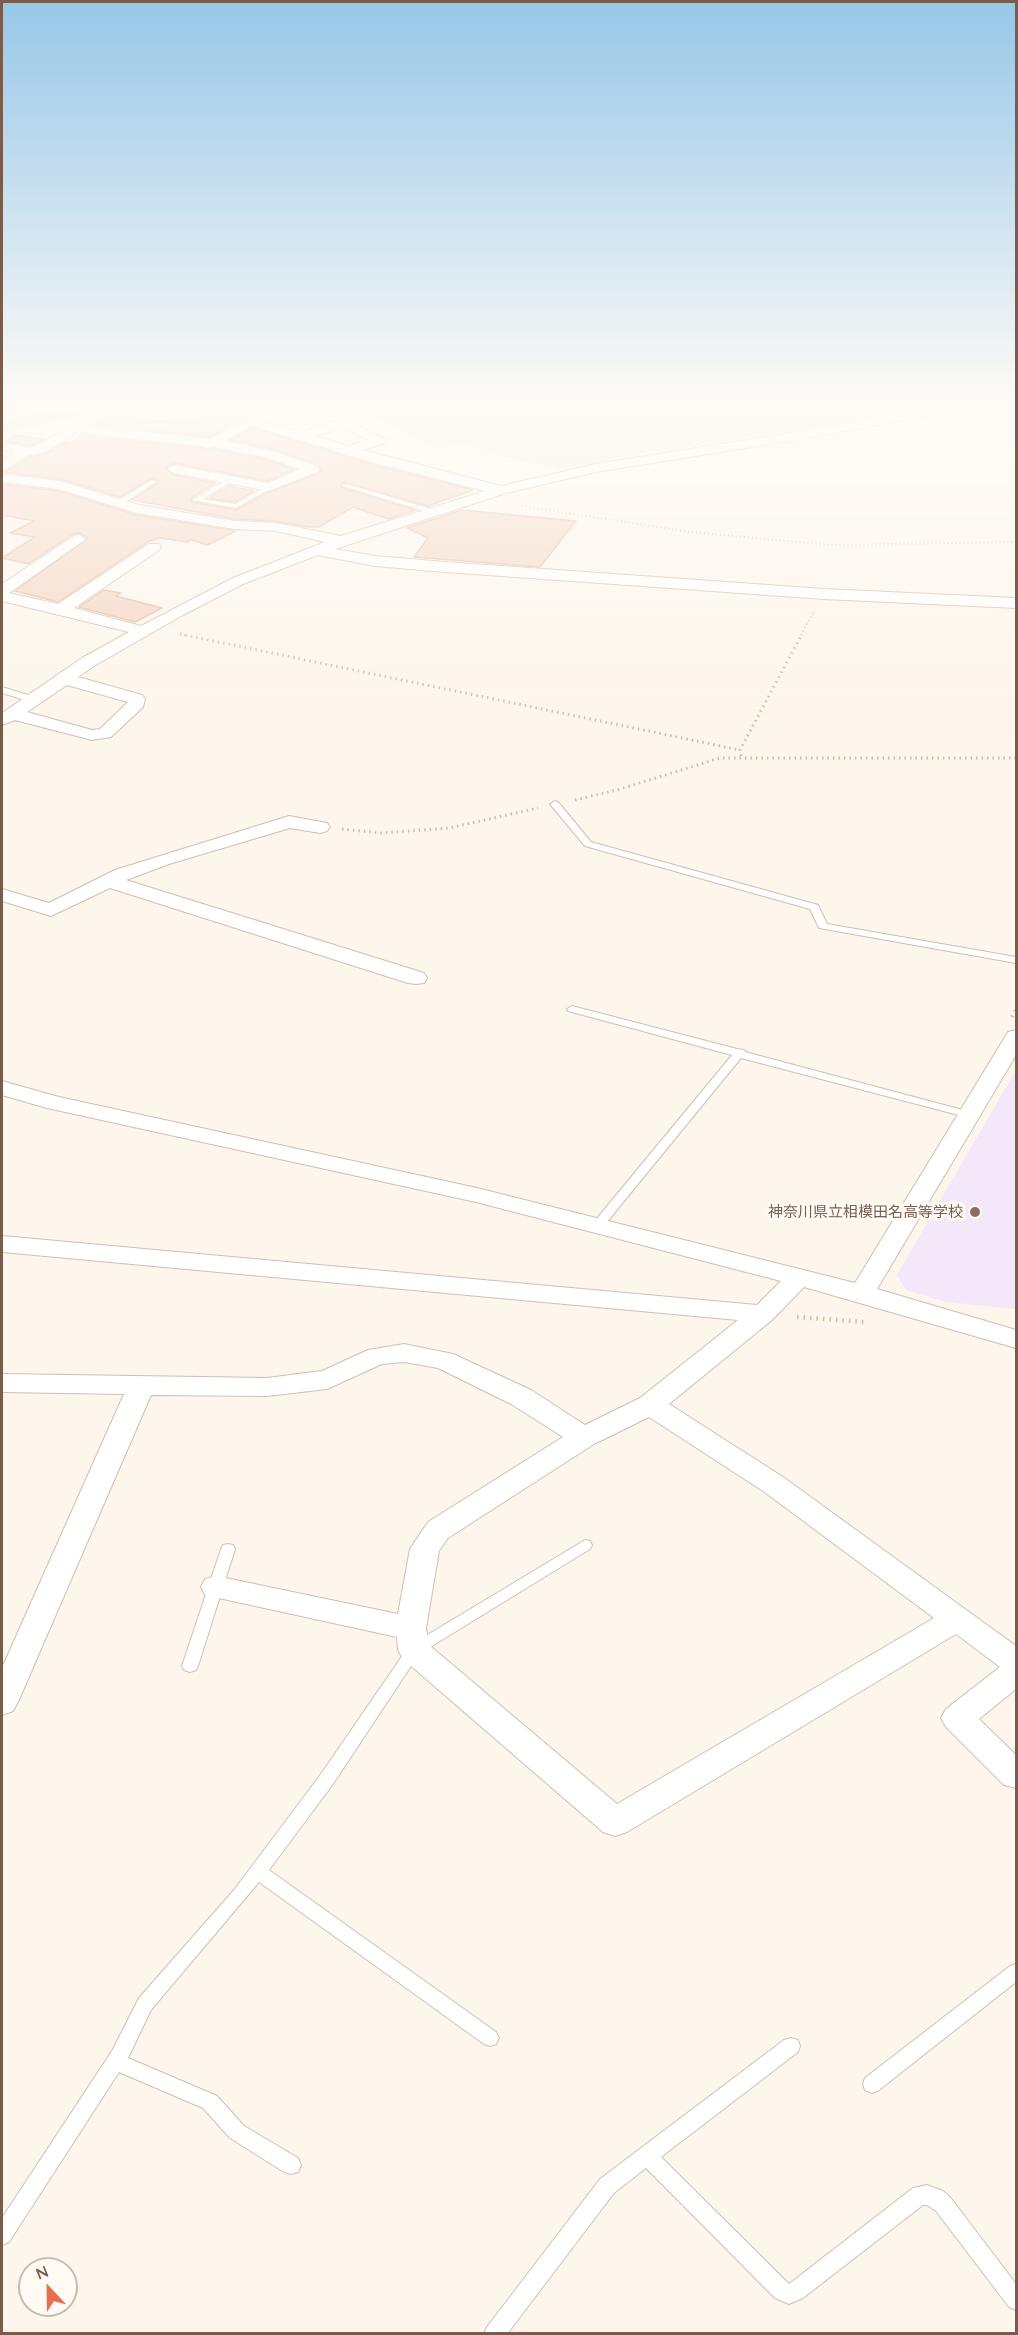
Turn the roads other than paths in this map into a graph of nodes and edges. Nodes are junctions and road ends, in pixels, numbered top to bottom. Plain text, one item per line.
1 (161, 513) edge
2 (428, 513) edge
3 (79, 539) dead end
4 (341, 541) junction
5 (154, 547) dead end
6 (318, 550) junction
7 (2, 591) edge
8 (2, 596) edge
9 (1017, 603) edge
10 (61, 609) junction
11 (146, 629) junction
12 (65, 679) junction
13 (2, 690) edge
14 (35, 700) junction
15 (7, 717) edge
16 (555, 804) road end
17 (320, 827) road end
18 (108, 881) junction
19 (2, 895) edge
20 (1017, 960) edge
21 (416, 978) dead end
22 (572, 1008) dead end
23 (1017, 1037) edge
24 (740, 1052) junction
25 (2, 1088) edge
26 (970, 1115) junction
27 (598, 1225) junction
28 (2, 1244) edge
29 (799, 1277) junction
30 (862, 1293) junction
31 (763, 1314) junction
32 (1017, 1339) edge
33 (2, 1383) edge
34 (142, 1385) junction
35 (650, 1405) junction
36 (584, 1437) junction
37 (585, 1545) dead end
38 (228, 1549) dead end
39 (216, 1587) junction
40 (958, 1618) junction
41 (413, 1639) junction
42 (1017, 1662) edge
43 (190, 1666) dead end
44 (1017, 1672) edge
45 (2, 1702) edge
46 (1017, 1775) edge
47 (257, 1871) junction
48 (1017, 1972) edge
49 (490, 2038) dead end
50 (791, 2046) dead end
51 (116, 2062) junction
52 (872, 2084) dead end
53 (647, 2156) junction
54 (291, 2165) dead end
55 (2, 2235) edge
56 (1017, 2300) edge
57 (494, 2334) edge

1 - 4 street
2 - 4 street
3 - 7 street
4 - 6 street
5 - 10 street
6 - 9 street
6 - 11 street
8 - 10 street
10 - 11 street
11 - 12 street
12 - 14 street
12 - 15 street
13 - 14 lane
14 - 15 street
16 - 20 lane
17 - 18 street
18 - 19 street
18 - 21 street
22 - 24 lane
23 - 26 street
24 - 26 lane
24 - 27 lane
25 - 27 street
26 - 30 street
27 - 29 street
28 - 31 street
29 - 30 street
29 - 31 street
30 - 32 street
31 - 35 street
33 - 34 street
34 - 36 street
34 - 45 street
35 - 36 street
35 - 40 street
36 - 41 street
37 - 41 lane
38 - 39 lane
39 - 41 street
39 - 43 lane
40 - 41 street
40 - 42 street
41 - 47 lane
44 - 46 street
47 - 49 lane
47 - 51 lane
48 - 52 lane
50 - 53 lane
51 - 54 lane
51 - 55 lane
53 - 56 lane
53 - 57 lane

